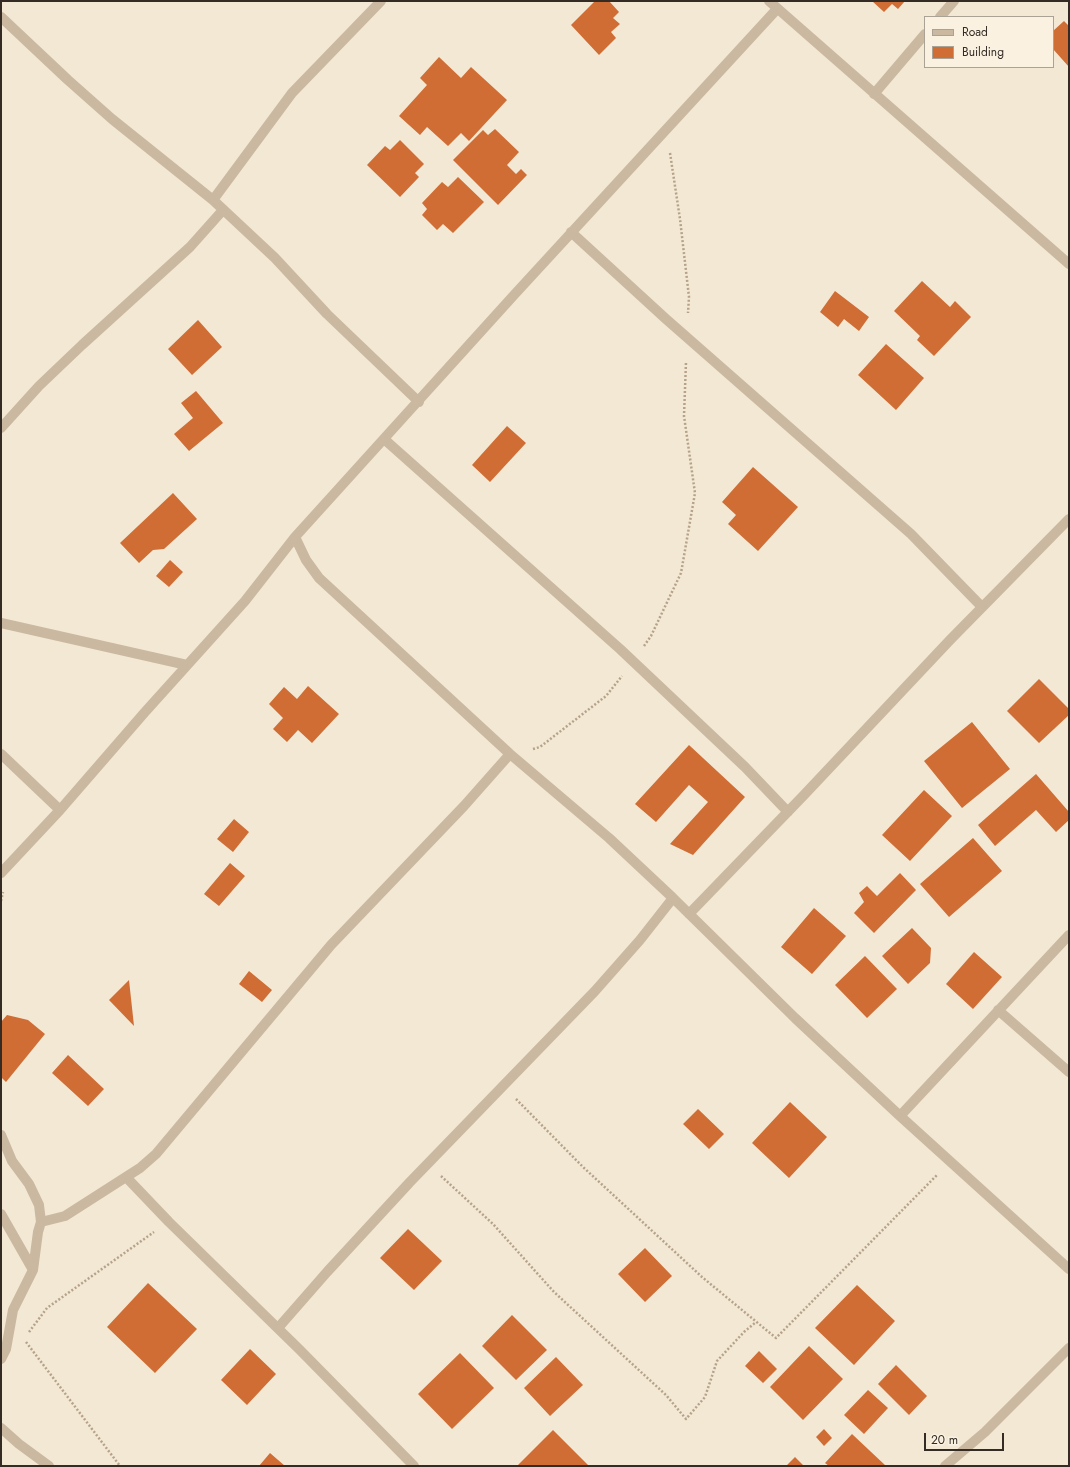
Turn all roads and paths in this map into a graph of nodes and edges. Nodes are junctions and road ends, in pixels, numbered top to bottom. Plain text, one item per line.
1 (381, 1) edge
2 (769, 1) edge
3 (954, 1) edge
4 (777, 9) junction
5 (941, 16) edge
6 (1, 17) edge
7 (924, 35) edge
8 (874, 94) junction
9 (666, 129) junction
10 (213, 200) junction
11 (223, 210) junction
12 (571, 232) junction
13 (1069, 264) edge
14 (688, 337) junction
15 (418, 402) junction
16 (1, 428) edge
17 (384, 438) junction
18 (1069, 519) edge
19 (295, 537) junction
20 (982, 607) junction
21 (1, 623) edge
22 (634, 662) junction
23 (187, 665) junction
24 (1, 754) edge
25 (510, 754) junction
26 (60, 810) junction
27 (788, 812) junction
28 (1, 873) edge
29 (673, 898) junction
30 (690, 914) junction
31 (1069, 935) edge
32 (998, 1010) junction
33 (1069, 1072) edge
34 (502, 1086) junction
35 (900, 1116) junction
36 (1, 1135) edge
37 (950, 1162) junction
38 (428, 1163) junction
39 (126, 1177) junction
40 (1, 1214) edge
41 (41, 1222) junction
42 (169, 1222) junction
43 (1069, 1269) edge
44 (33, 1270) junction
45 (756, 1322) junction
46 (278, 1328) junction
47 (28, 1333) dead end
48 (24, 1339) dead end
49 (1069, 1348) edge
50 (1, 1359) edge
51 (1, 1428) edge
52 (49, 1466) edge
53 (120, 1466) edge
54 (414, 1466) edge
55 (945, 1466) edge

1 - 10 street
2 - 4 street
3 - 5 street
4 - 8 street
4 - 9 street
6 - 10 street
7 - 8 street
8 - 13 street
9 - 12 street
9 - 14 path
10 - 11 street
11 - 15 street
11 - 16 street
12 - 14 street
12 - 15 street
14 - 20 street
14 - 22 path
15 - 17 street
17 - 19 street
17 - 22 street
18 - 20 street
19 - 23 street
19 - 25 street
20 - 27 street
21 - 23 street
22 - 25 path
22 - 27 street
23 - 26 street
24 - 26 street
25 - 29 street
25 - 39 street
26 - 28 street
27 - 30 street
29 - 30 street
29 - 34 street
30 - 35 street
31 - 32 street
32 - 33 street
32 - 35 street
34 - 38 street
34 - 45 path
35 - 37 street
36 - 41 street
37 - 43 street
37 - 45 path
38 - 45 path
38 - 46 street
39 - 41 street
39 - 42 street
40 - 44 street
41 - 44 street
42 - 46 street
42 - 47 path
44 - 50 street
46 - 54 street
48 - 53 path
49 - 55 street
51 - 52 street

